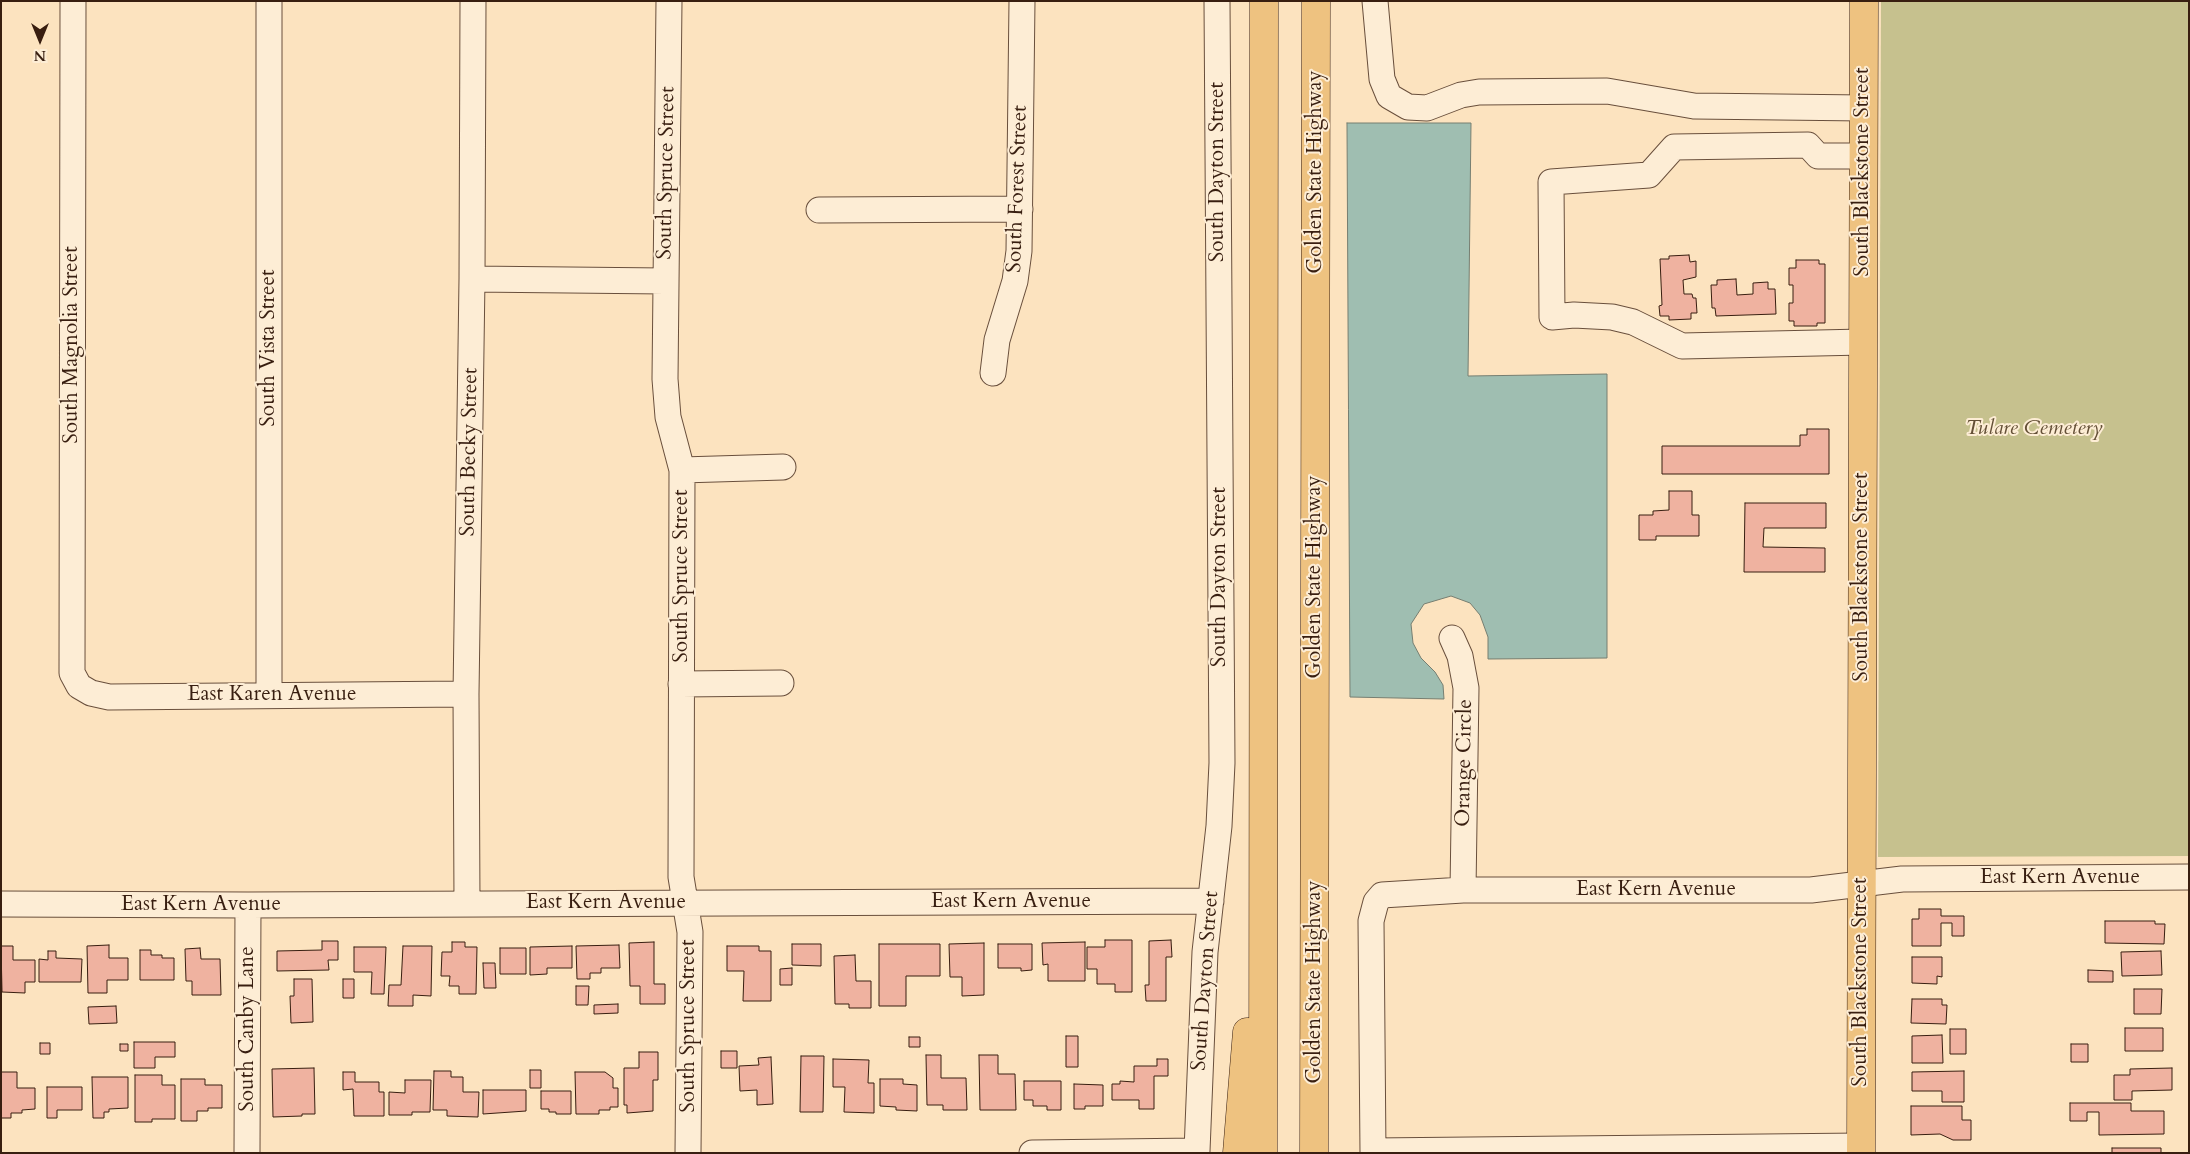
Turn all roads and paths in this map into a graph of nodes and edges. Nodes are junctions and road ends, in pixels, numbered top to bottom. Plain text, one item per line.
1 (73, 1) edge
2 (270, 1) edge
3 (473, 1) edge
4 (669, 1) edge
5 (1022, 1) edge
6 (1217, 1) edge
7 (1264, 1) edge
8 (1316, 1) edge
9 (1375, 1) edge
10 (1864, 1) edge
11 (1864, 108) junction
12 (1864, 156) junction
13 (1020, 209) junction
14 (819, 210) dead end
15 (472, 279) junction
16 (665, 281) junction
17 (1863, 342) junction
18 (993, 373) dead end
19 (783, 467) dead end
20 (682, 470) junction
21 (1452, 638) dead end
22 (781, 683) dead end
23 (682, 684) junction
24 (73, 693) joint
25 (466, 694) junction
26 (269, 695) junction
27 (2189, 877) edge
28 (1862, 884) junction
29 (1463, 890) junction
30 (1211, 901) junction
31 (467, 903) junction
32 (684, 903) junction
33 (1, 904) edge
34 (248, 905) junction
35 (1263, 952) junction
36 (1861, 1150) edge
37 (1373, 1152) edge
38 (248, 1153) edge
39 (688, 1153) edge
40 (1032, 1153) edge
41 (1237, 1153) edge
42 (1263, 1153) edge
43 (1314, 1153) edge

1 - 24 street, South Magnolia Street
2 - 26 street, South Vista Street
3 - 15 street, South Becky Street
4 - 16 street, South Spruce Street
5 - 13 street, South Forest Street
6 - 30 street, South Dayton Street
7 - 35 main road
8 - 43 main road, Golden State Highway
9 - 11 street
10 - 11 main road, South Blackstone Street
11 - 12 main road, South Blackstone Street
12 - 17 main road, South Blackstone Street
12 - 17 street
13 - 14 street
13 - 18 street, South Forest Street
15 - 16 street
15 - 25 street, South Becky Street
16 - 20 street, South Spruce Street
17 - 28 main road, South Blackstone Street
19 - 20 street
20 - 23 street, South Spruce Street
21 - 29 street, Orange Circle
22 - 23 street
23 - 32 street, South Spruce Street
24 - 26 street, East Karen Avenue
25 - 26 street, East Karen Avenue
25 - 31 street, South Becky Street
27 - 28 street, East Kern Avenue
28 - 29 street, East Kern Avenue
28 - 36 main road, South Blackstone Street
29 - 37 street, East Kern Avenue
30 - 32 street, East Kern Avenue
30 - 40 street, South Dayton Street
31 - 32 street, East Kern Avenue
31 - 34 street, East Kern Avenue
32 - 39 street, South Spruce Street
33 - 34 street, East Kern Avenue
34 - 38 street, South Canby Lane
35 - 41 main road
35 - 42 main road
36 - 37 street

